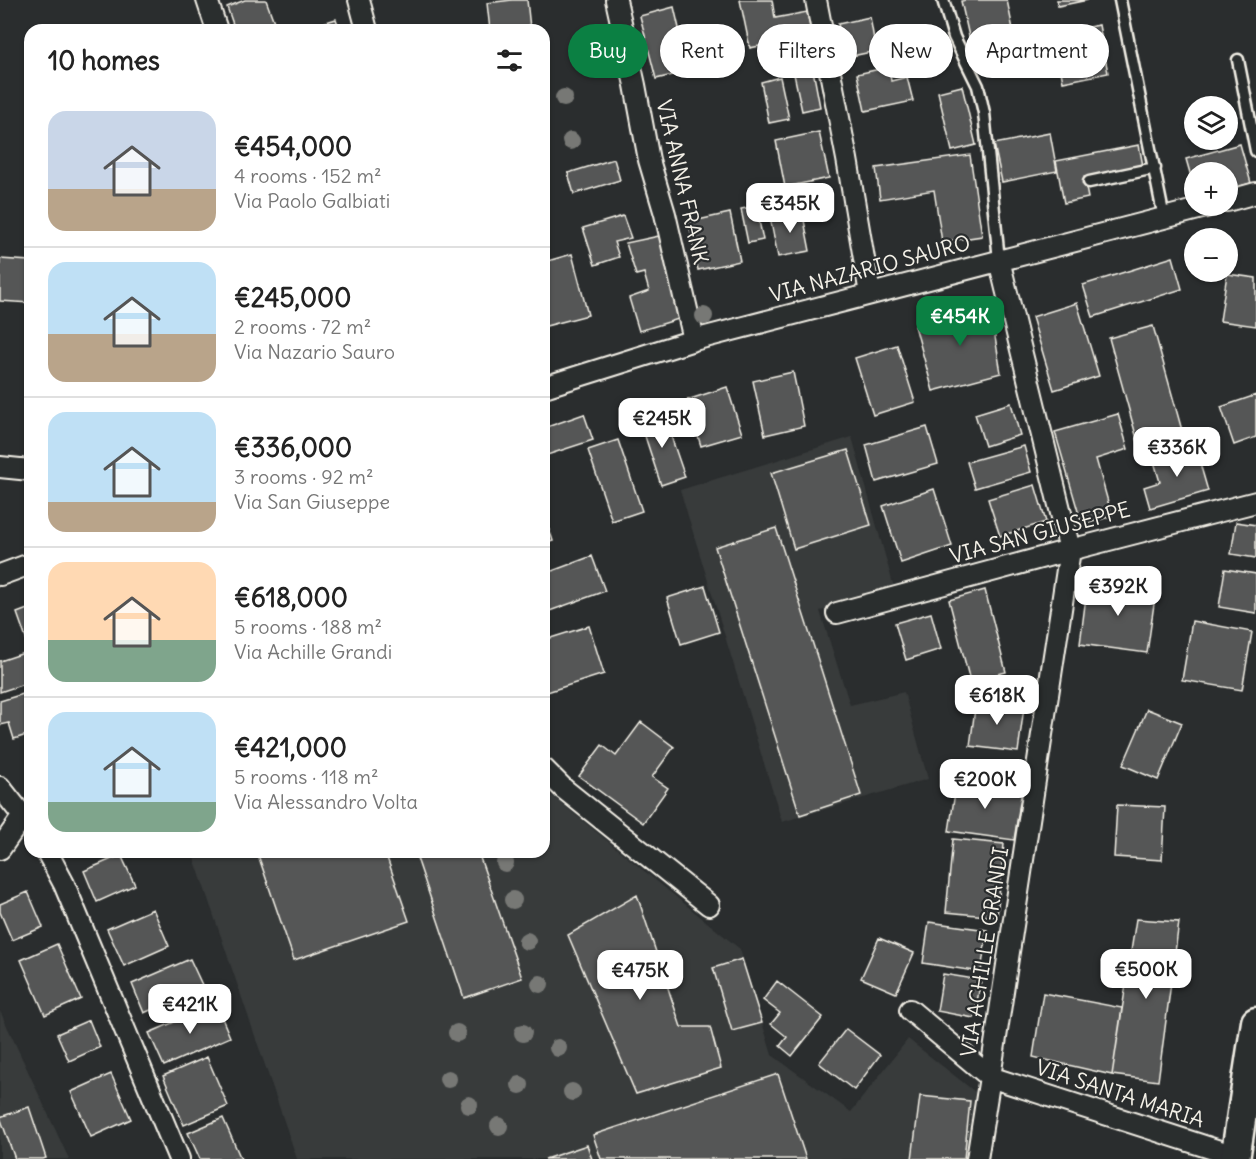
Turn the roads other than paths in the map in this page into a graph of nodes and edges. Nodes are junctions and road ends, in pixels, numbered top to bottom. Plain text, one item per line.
1 (207, 0) edge
2 (359, 0) edge
3 (616, 0) edge
4 (816, 0) edge
5 (943, 0) edge
6 (1120, 0) edge
7 (215, 24) edge
8 (365, 24) edge
9 (1238, 60) dead end
10 (1256, 151) edge
11 (1155, 168) junction
12 (1089, 182) dead end
13 (1256, 193) edge
14 (1238, 198) edge
15 (1184, 213) edge
16 (1164, 218) junction
17 (999, 260) junction
18 (870, 294) junction
19 (694, 340) junction
20 (550, 385) edge
21 (0, 467) edge
22 (24, 469) edge
23 (1256, 502) edge
24 (1070, 549) junction
25 (24, 566) edge
26 (0, 575) edge
27 (837, 613) dead end
28 (550, 775) edge
29 (0, 787) edge
30 (24, 816) edge
31 (24, 823) edge
32 (0, 849) edge
33 (50, 858) edge
34 (709, 905) dead end
35 (910, 1010) dead end
36 (1256, 1022) edge
37 (990, 1077) junction
38 (1235, 1158) edge
39 (179, 1159) edge
40 (977, 1159) edge

1 - 7 street
2 - 8 street
3 - 19 street, VIA ANNA FRANK
4 - 18 street
5 - 17 lane
6 - 11 lane
9 - 10 lane
11 - 12 lane
11 - 16 lane
13 - 14 street
15 - 16 street, VIA NAZARIO SAURO
16 - 17 street, VIA NAZARIO SAURO
17 - 18 street, VIA NAZARIO SAURO
17 - 24 street
18 - 19 street, VIA NAZARIO SAURO
19 - 20 street, VIA NAZARIO SAURO
21 - 22 street
23 - 24 street, VIA SAN GIUSEPPE
24 - 27 street, VIA SAN GIUSEPPE
24 - 37 street, VIA ACHILLE GRANDI
25 - 26 street
28 - 34 street
29 - 30 street
31 - 32 street
33 - 39 street
35 - 37 street, VIA SANTA MARIA
36 - 38 main road
37 - 38 street, VIA SANTA MARIA
37 - 40 street

